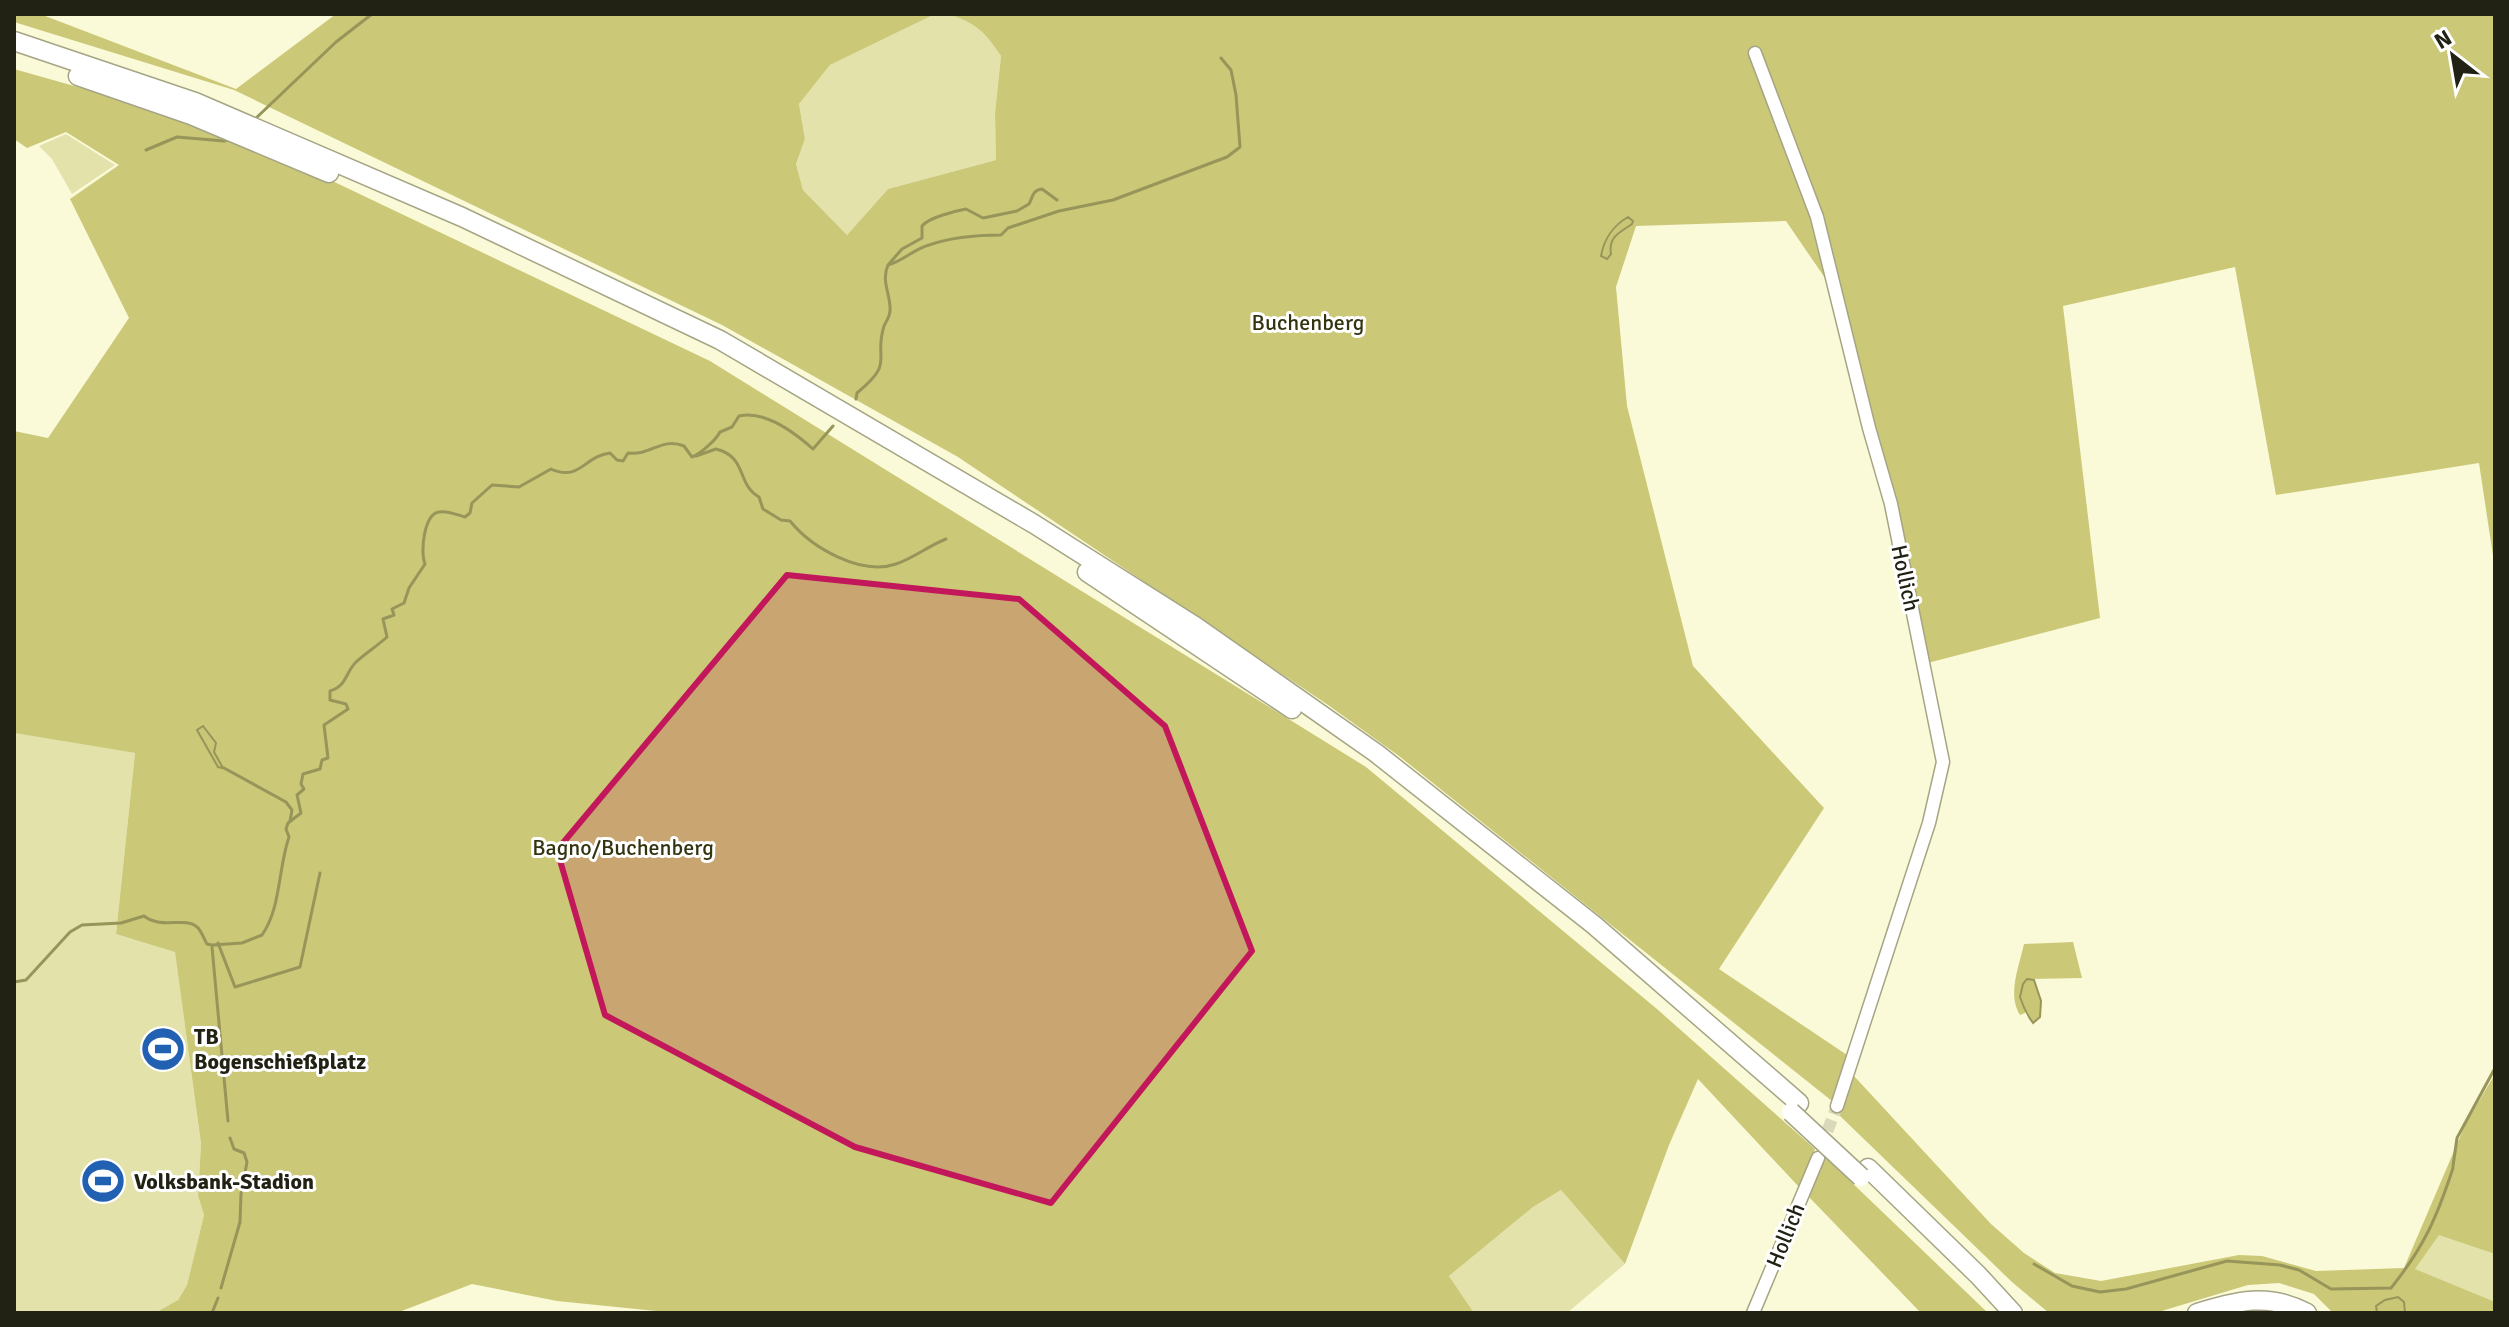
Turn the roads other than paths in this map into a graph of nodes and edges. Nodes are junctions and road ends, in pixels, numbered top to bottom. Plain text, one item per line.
1 (14, 41) edge
2 (1755, 53) dead end
3 (14, 54) edge
4 (1837, 1106) tunnel mouth
5 (1795, 1108) junction
6 (1818, 1158) tunnel mouth
7 (1864, 1172) junction
8 (1978, 1275) junction
9 (1753, 1313) edge
10 (1997, 1313) edge
11 (2013, 1313) edge
12 (2025, 1313) edge
13 (2197, 1313) edge
14 (2307, 1313) edge

1 - 5 highway
2 - 4 street, Hollich
3 - 5 highway
5 - 7 highway, bridge
6 - 9 street, Hollich
7 - 8 highway
7 - 10 highway
8 - 11 highway
8 - 12 highway
13 - 14 highway

